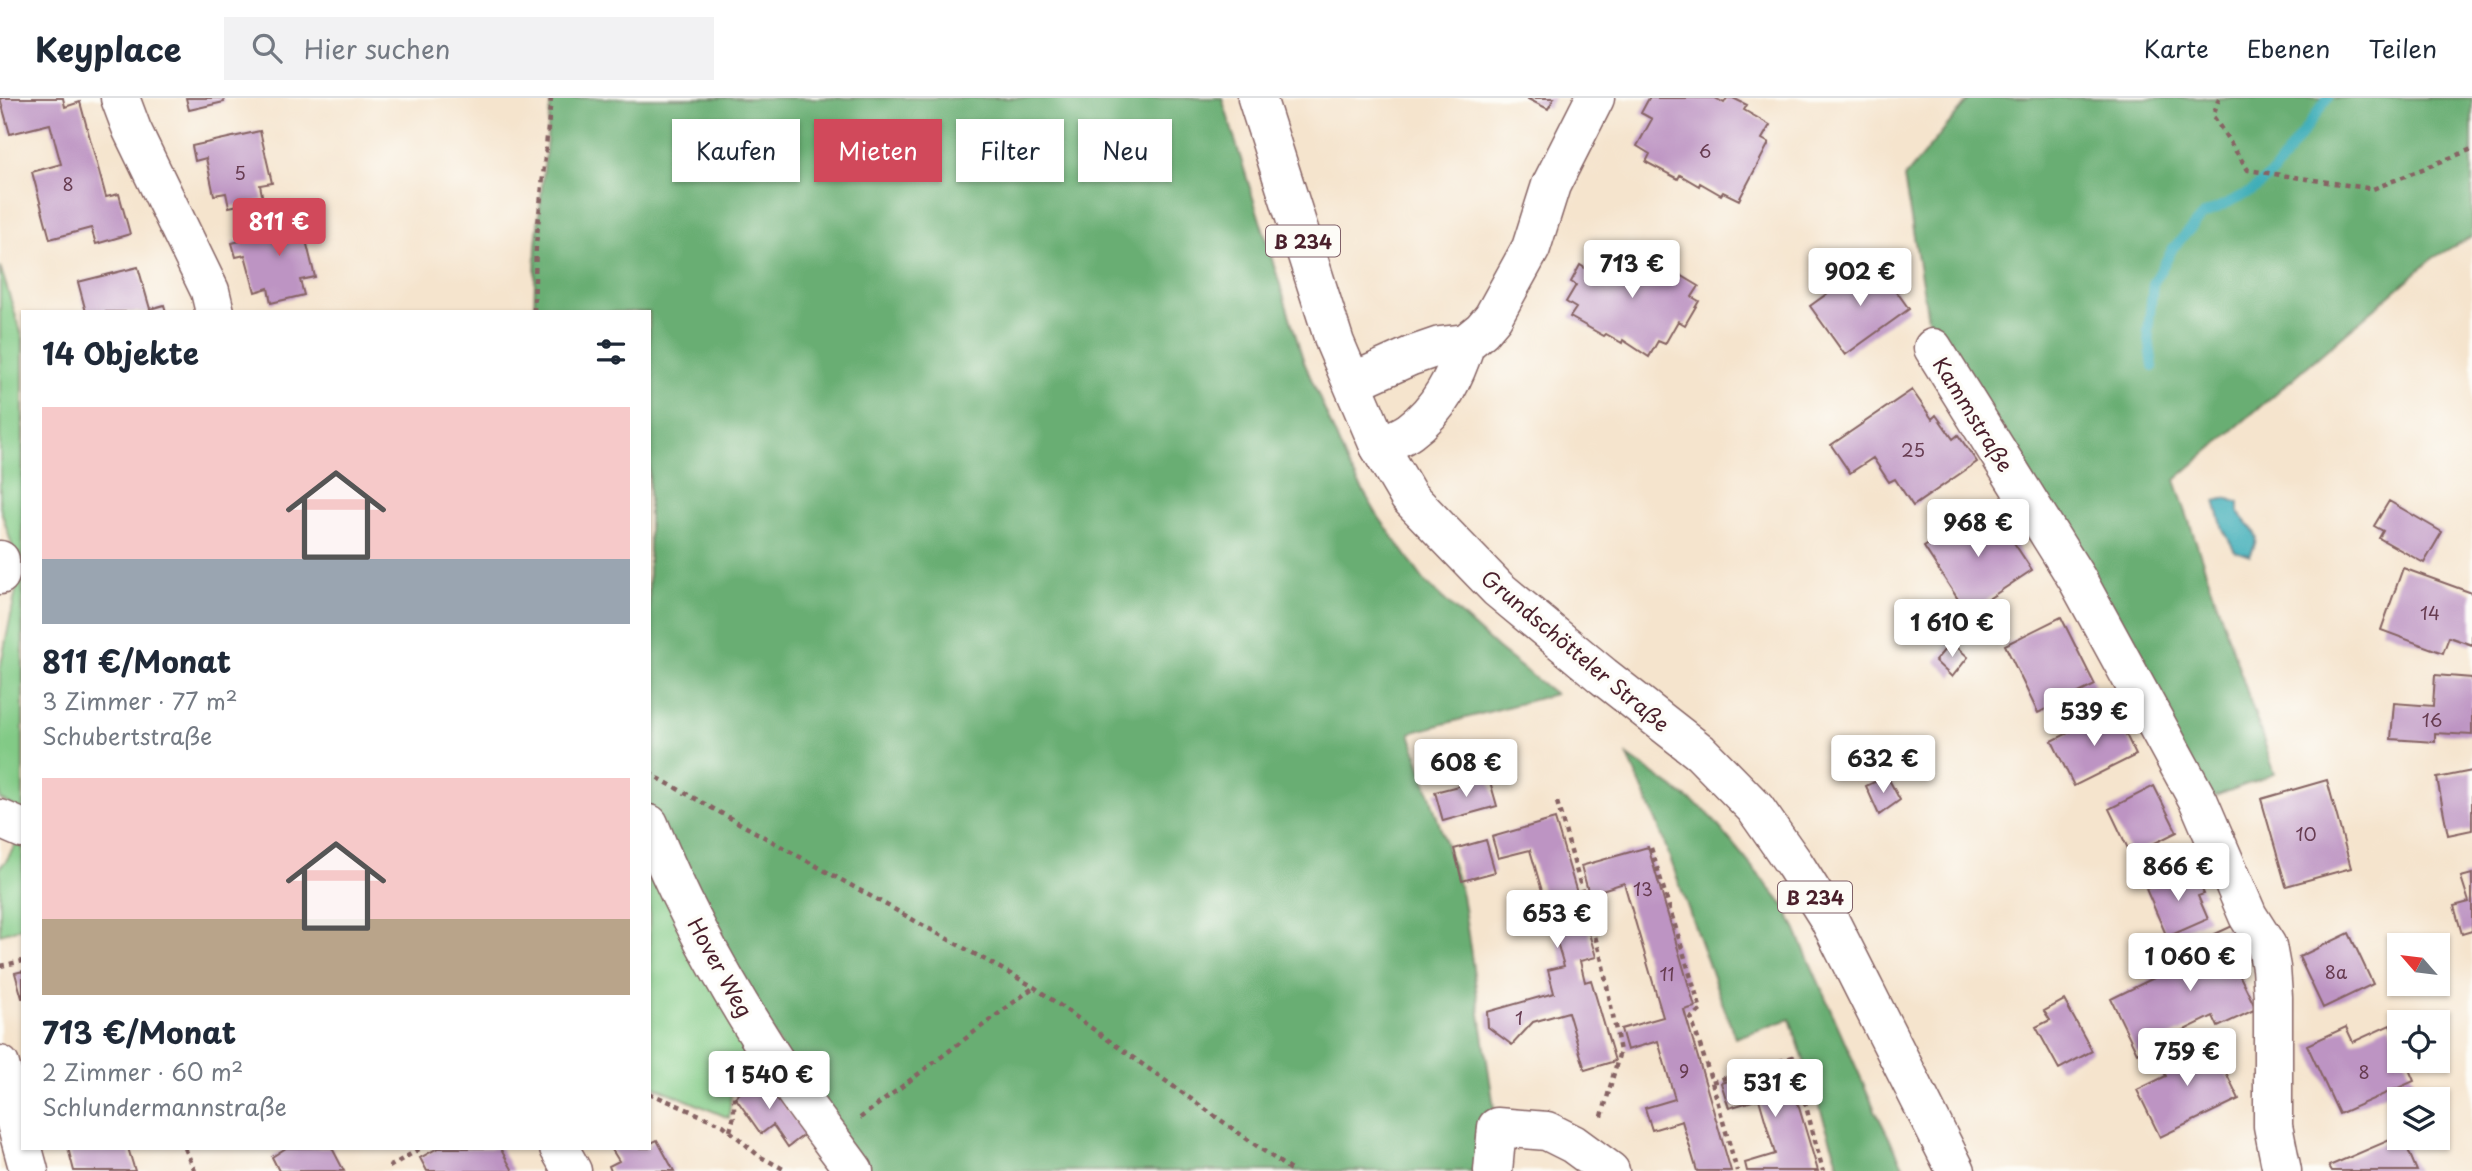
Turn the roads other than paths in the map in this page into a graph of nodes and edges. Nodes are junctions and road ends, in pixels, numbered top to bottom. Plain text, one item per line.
1 (120, 98) edge
2 (1257, 98) edge
3 (1595, 98) edge
4 (214, 310) edge
5 (1466, 342) junction
6 (1933, 348) dead end
7 (1353, 382) junction
8 (1379, 446) junction
9 (0, 560) edge
10 (0, 575) edge
11 (0, 819) edge
12 (21, 828) edge
13 (651, 829) edge
14 (0, 1065) edge
15 (21, 1142) edge
16 (23, 1150) edge
17 (560, 1150) edge
18 (1598, 1166) edge
19 (29, 1171) edge
20 (572, 1171) edge
21 (854, 1171) edge
22 (1493, 1171) edge
23 (1956, 1171) edge
24 (2282, 1171) edge

1 - 4 street
2 - 7 street, Grundschötteler Straße / B 234
3 - 5 street
5 - 7 street
5 - 8 street
6 - 24 street, Kammstraße
7 - 8 street, Grundschötteler Straße / B 234
8 - 23 street, Grundschötteler Straße / B 234
9 - 10 street
11 - 12 street
13 - 21 street, Hover Weg
14 - 15 street
16 - 19 street
17 - 20 street
18 - 22 street

